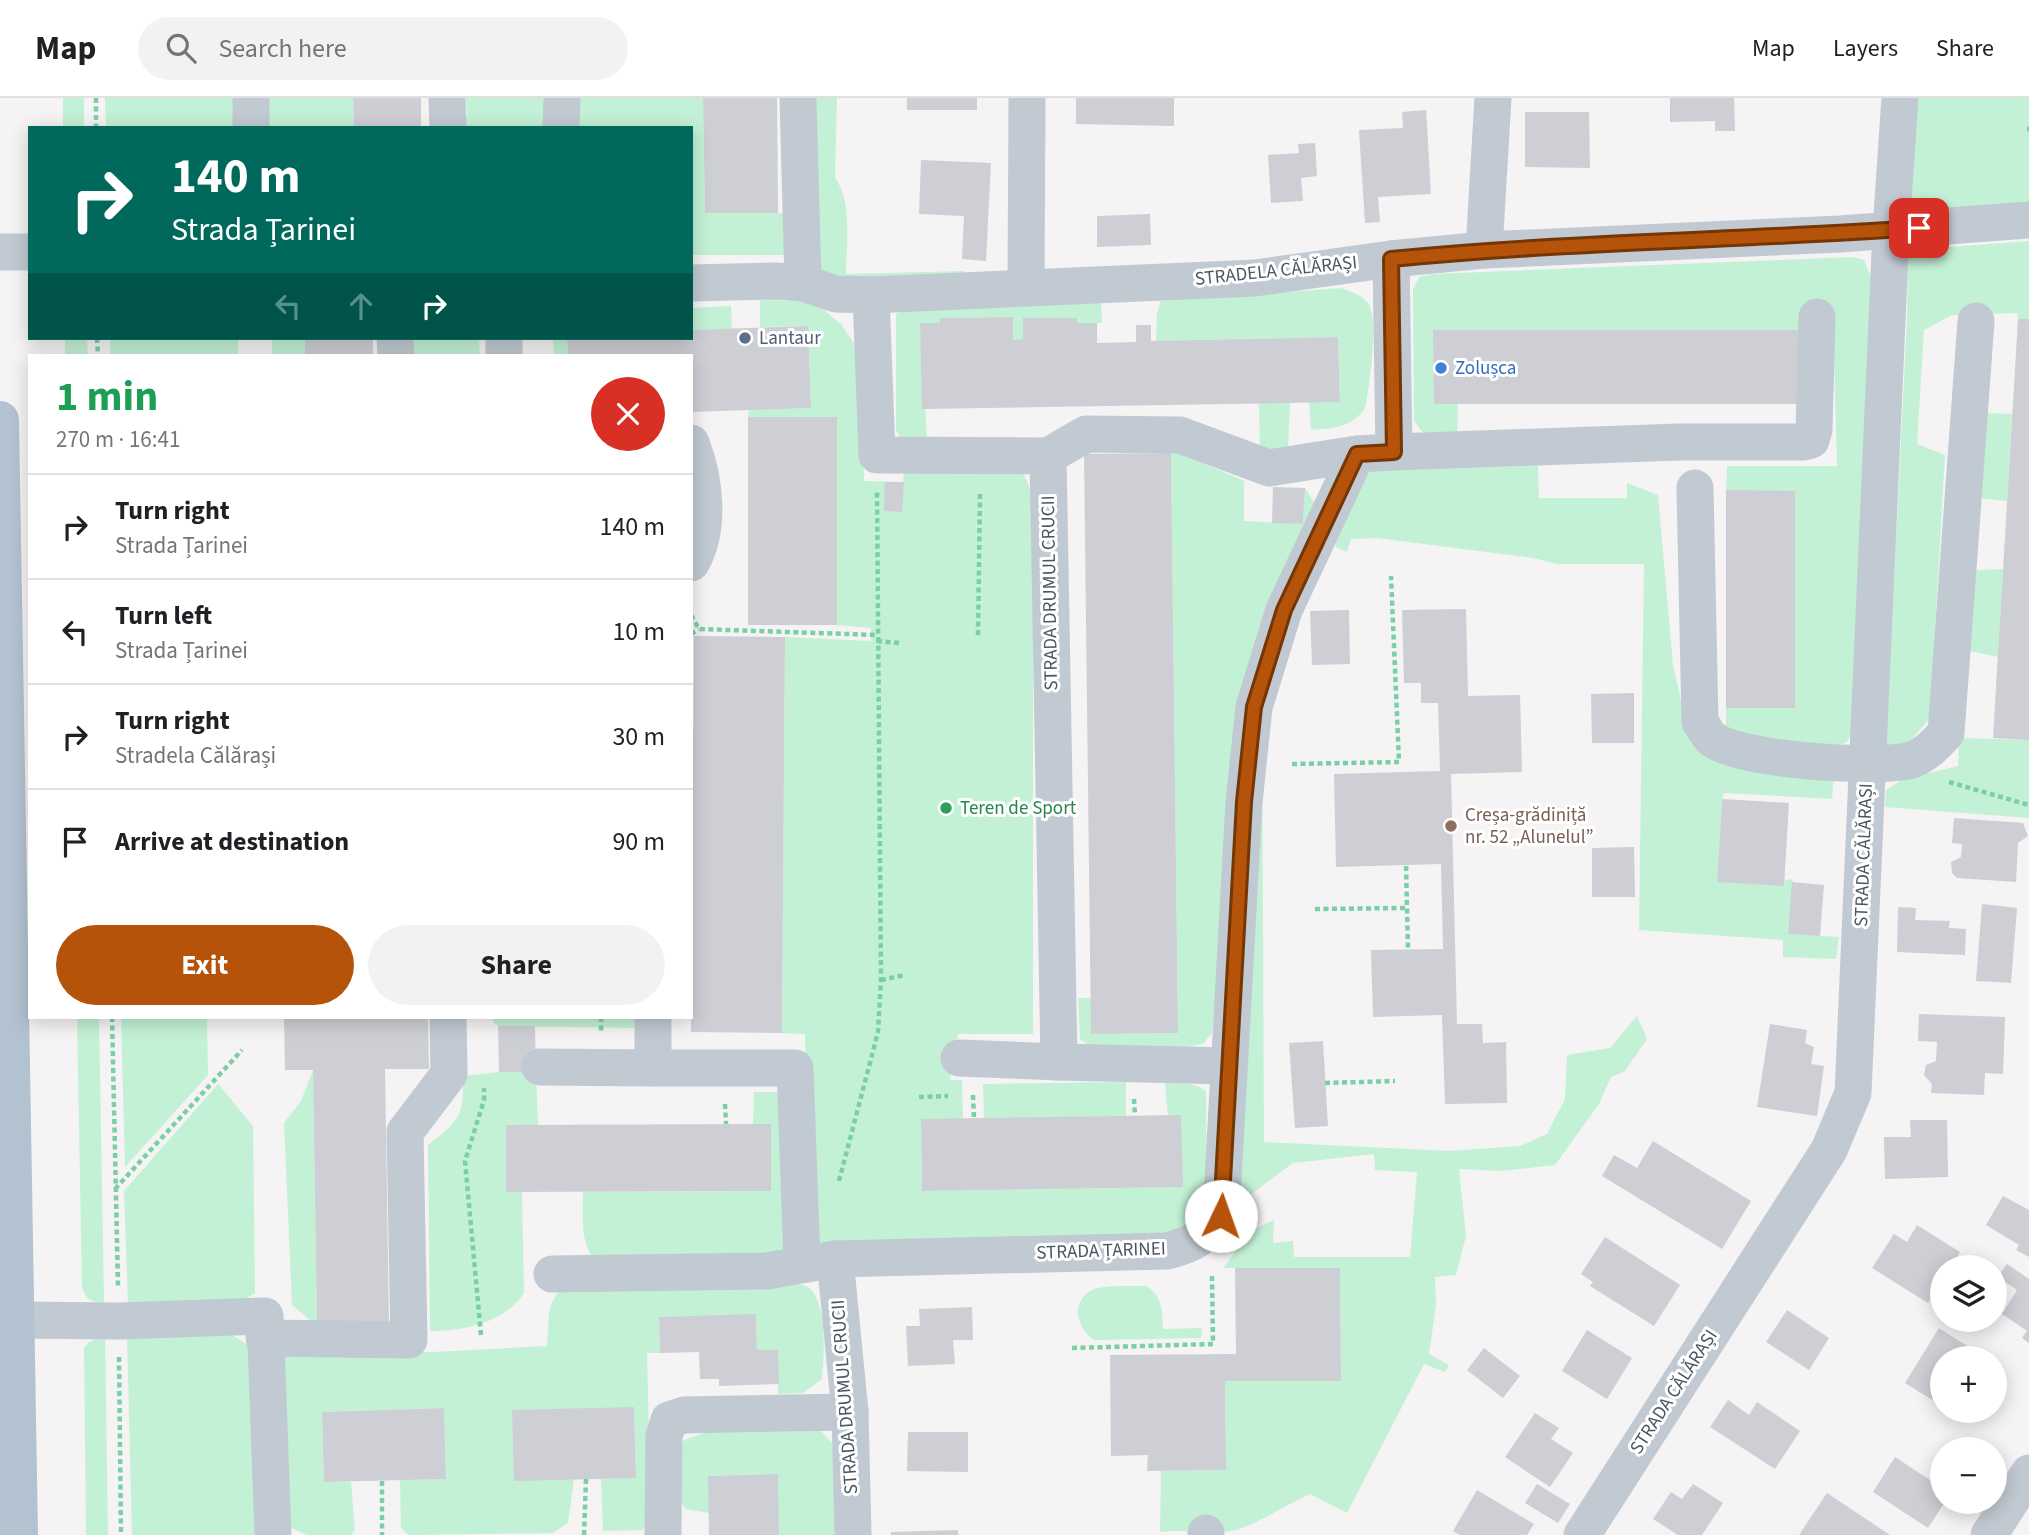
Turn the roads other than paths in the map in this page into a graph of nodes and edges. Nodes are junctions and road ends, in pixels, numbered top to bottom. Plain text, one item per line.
1 (251, 98) edge
2 (447, 98) edge
3 (562, 98) edge
4 (798, 98) edge
5 (1027, 98) edge
6 (1493, 98) edge
7 (1900, 98) edge
8 (251, 126) edge
9 (448, 126) edge
10 (561, 126) edge
11 (2029, 220) edge
12 (1891, 230) junction
13 (1485, 250) junction
14 (28, 252) edge
15 (0, 253) edge
16 (1391, 259) junction
17 (693, 283) edge
18 (803, 283) junction
19 (1026, 288) junction
20 (871, 295) junction
21 (1817, 317) dead end
22 (1976, 321) dead end
23 (0, 420) edge
24 (693, 448) edge
25 (1394, 452) junction
26 (1357, 454) junction
27 (1048, 456) junction
28 (1695, 488) dead end
29 (693, 560) edge
30 (1867, 764) junction
31 (448, 1019) edge
32 (653, 1019) edge
33 (959, 1059) dead end
34 (1059, 1062) junction
35 (1228, 1066) junction
36 (540, 1067) dead end
37 (653, 1068) junction
38 (819, 1261) junction
39 (552, 1274) dead end
40 (15, 1320) junction
41 (264, 1338) junction
42 (850, 1412) junction
43 (2029, 1473) edge
44 (19, 1535) edge
45 (274, 1535) edge
46 (663, 1535) edge
47 (853, 1535) edge
48 (1582, 1535) edge
49 (1989, 1535) edge

1 - 8 street
2 - 9 street
3 - 10 street
4 - 18 street
5 - 19 street
6 - 13 street
7 - 12 street, STRADA CĂLĂRAȘI
11 - 12 street, STRADELA CĂLĂRAȘI
12 - 13 street, STRADELA CĂLĂRAȘI
12 - 30 street, STRADA CĂLĂRAȘI
13 - 16 street, STRADELA CĂLĂRAȘI
14 - 15 street
16 - 19 street, STRADELA CĂLĂRAȘI
16 - 25 street
17 - 18 street, STRADELA CĂLĂRAȘI
18 - 20 street, STRADELA CĂLĂRAȘI
19 - 20 street, STRADELA CĂLĂRAȘI
20 - 27 street
21 - 25 street
22 - 30 street
23 - 40 main road
24 - 29 street
25 - 26 street
26 - 27 street
26 - 35 street, STRADA ȚARINEI
27 - 34 street, STRADA DRUMUL CRUCII
28 - 30 street
30 - 48 street, STRADA CĂLĂRAȘI
31 - 41 street
32 - 37 street
33 - 34 street
34 - 35 street
35 - 38 street, STRADA ȚARINEI
36 - 37 street
37 - 38 street, STRADA DRUMUL CRUCII
38 - 39 street, STRADA ȚARINEI
38 - 42 street, STRADA DRUMUL CRUCII
40 - 41 street
40 - 44 main road
41 - 45 street
42 - 46 street
42 - 47 street, STRADA DRUMUL CRUCII
43 - 49 street

